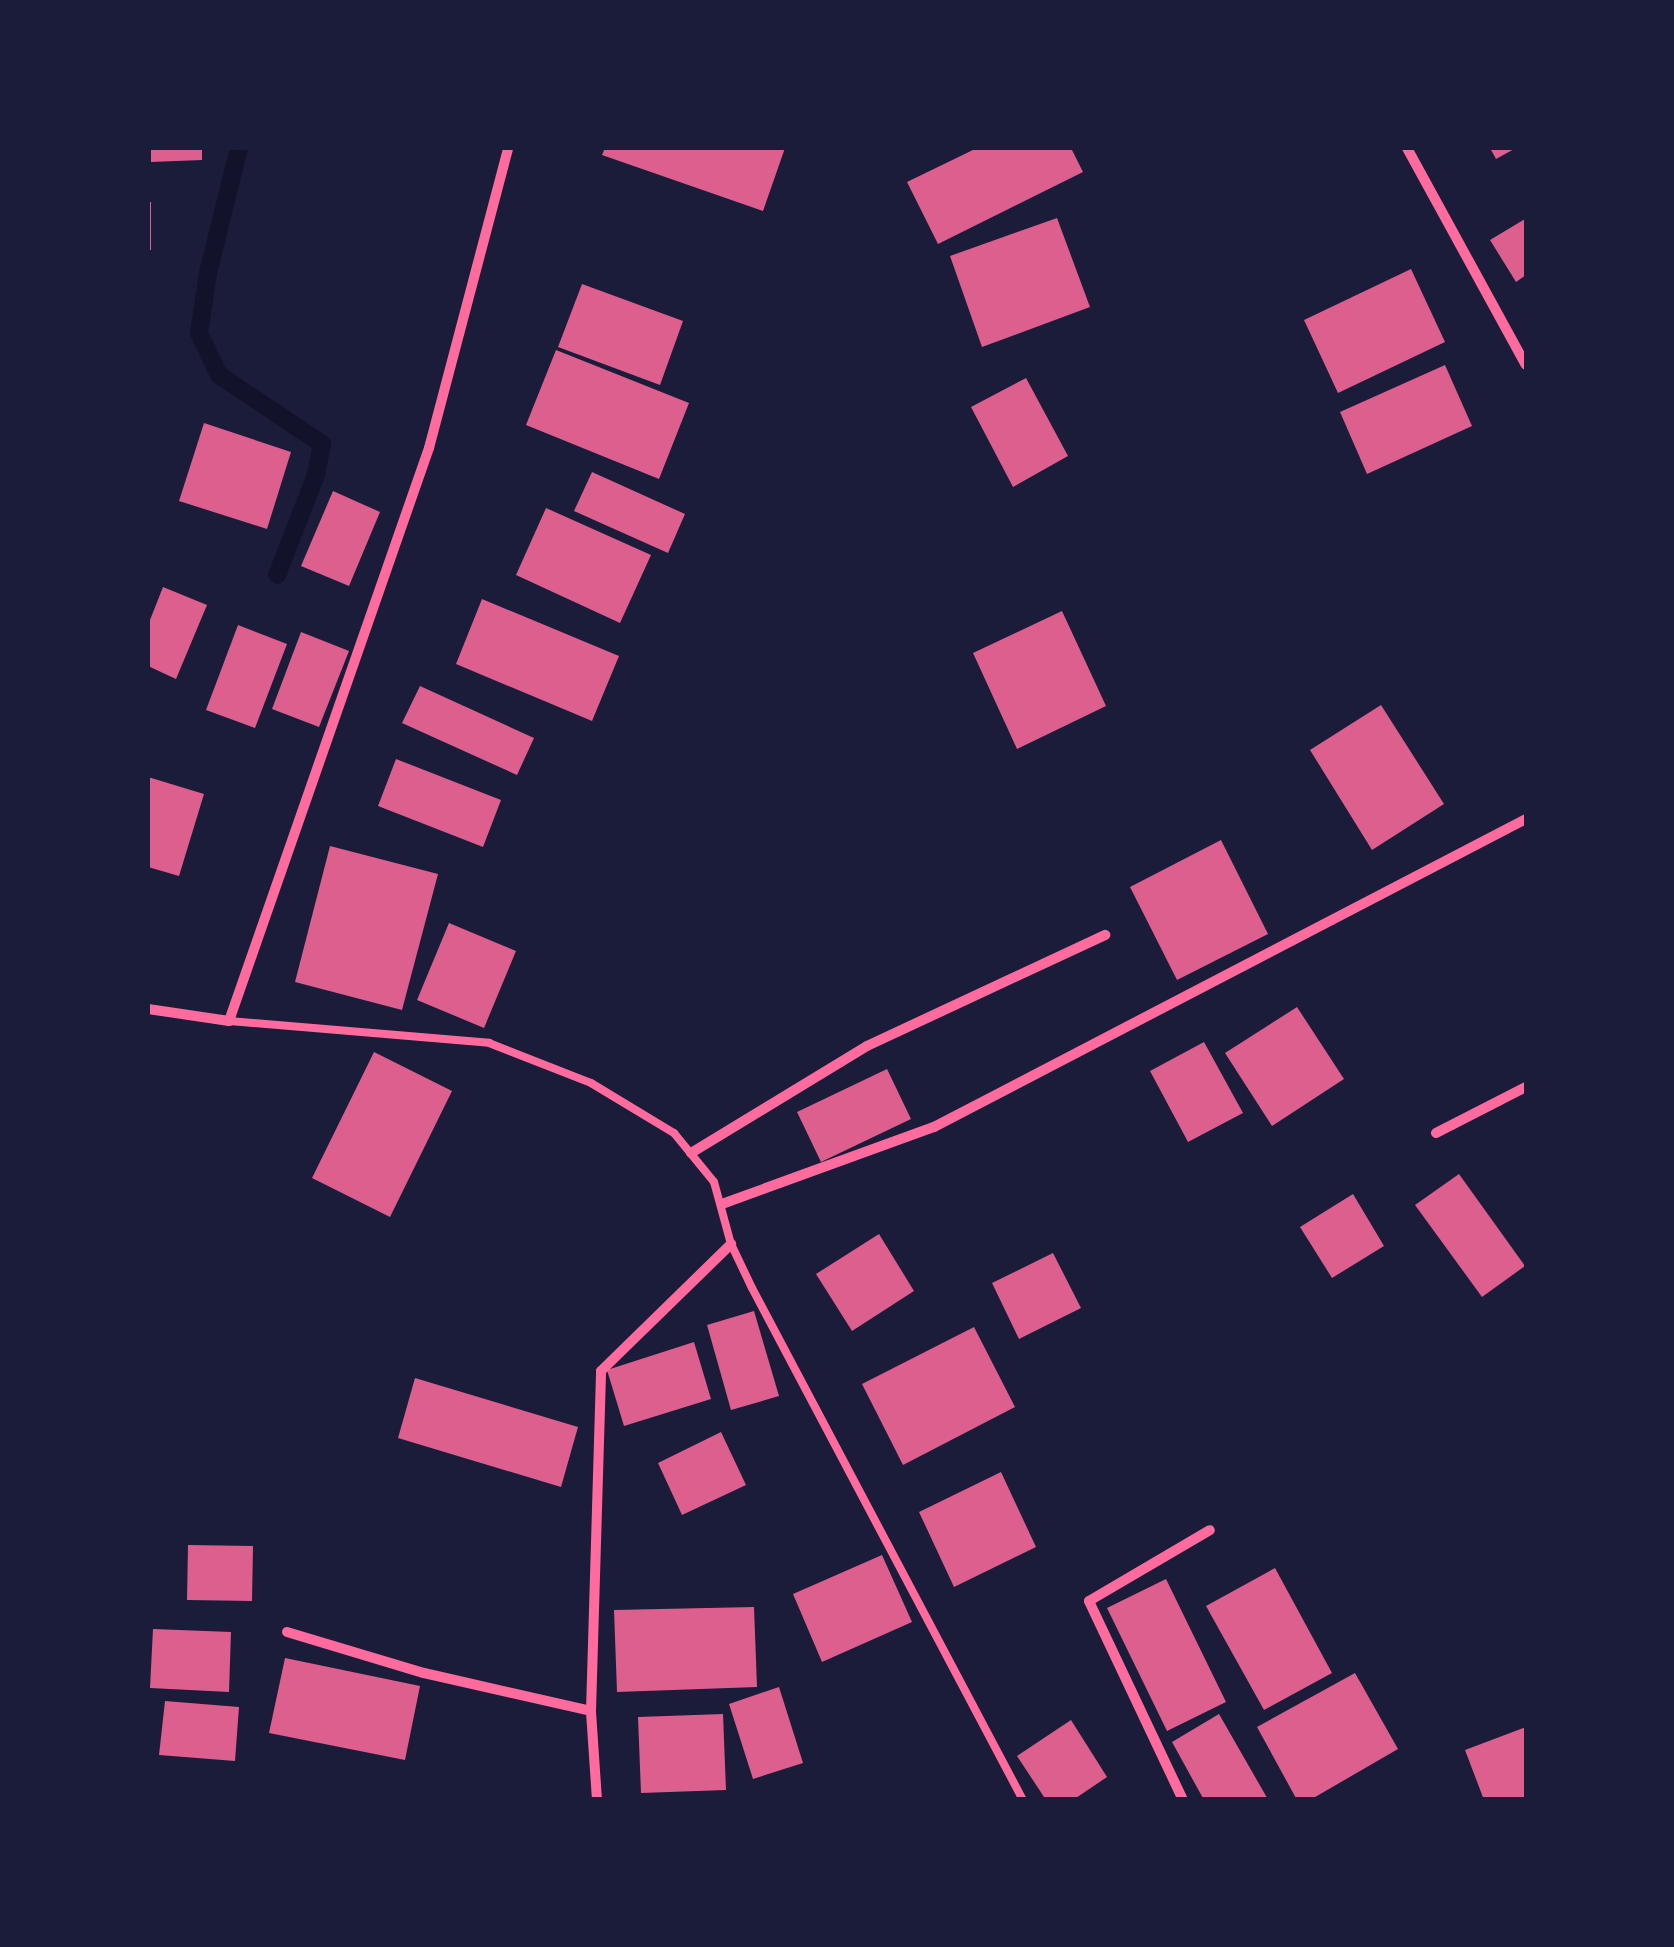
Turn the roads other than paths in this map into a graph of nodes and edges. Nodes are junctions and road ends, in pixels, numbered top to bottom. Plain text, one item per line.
1 (508, 148) edge
2 (1408, 148) edge
3 (1526, 365) edge
4 (1526, 819) edge
5 (1105, 936) dead end
6 (148, 1008) edge
7 (230, 1022) junction
8 (1526, 1087) edge
9 (1436, 1133) dead end
10 (690, 1153) junction
11 (722, 1204) junction
12 (730, 1244) junction
13 (1210, 1530) dead end
14 (287, 1632) dead end
15 (592, 1711) junction
16 (597, 1800) edge
17 (1023, 1800) edge
18 (1183, 1800) edge

1 - 7 street
2 - 3 street
4 - 11 street
5 - 10 street
6 - 7 street
7 - 10 lane
8 - 9 street
10 - 11 lane
11 - 12 lane
12 - 15 street
12 - 17 lane
13 - 18 street
14 - 15 street
15 - 16 street

